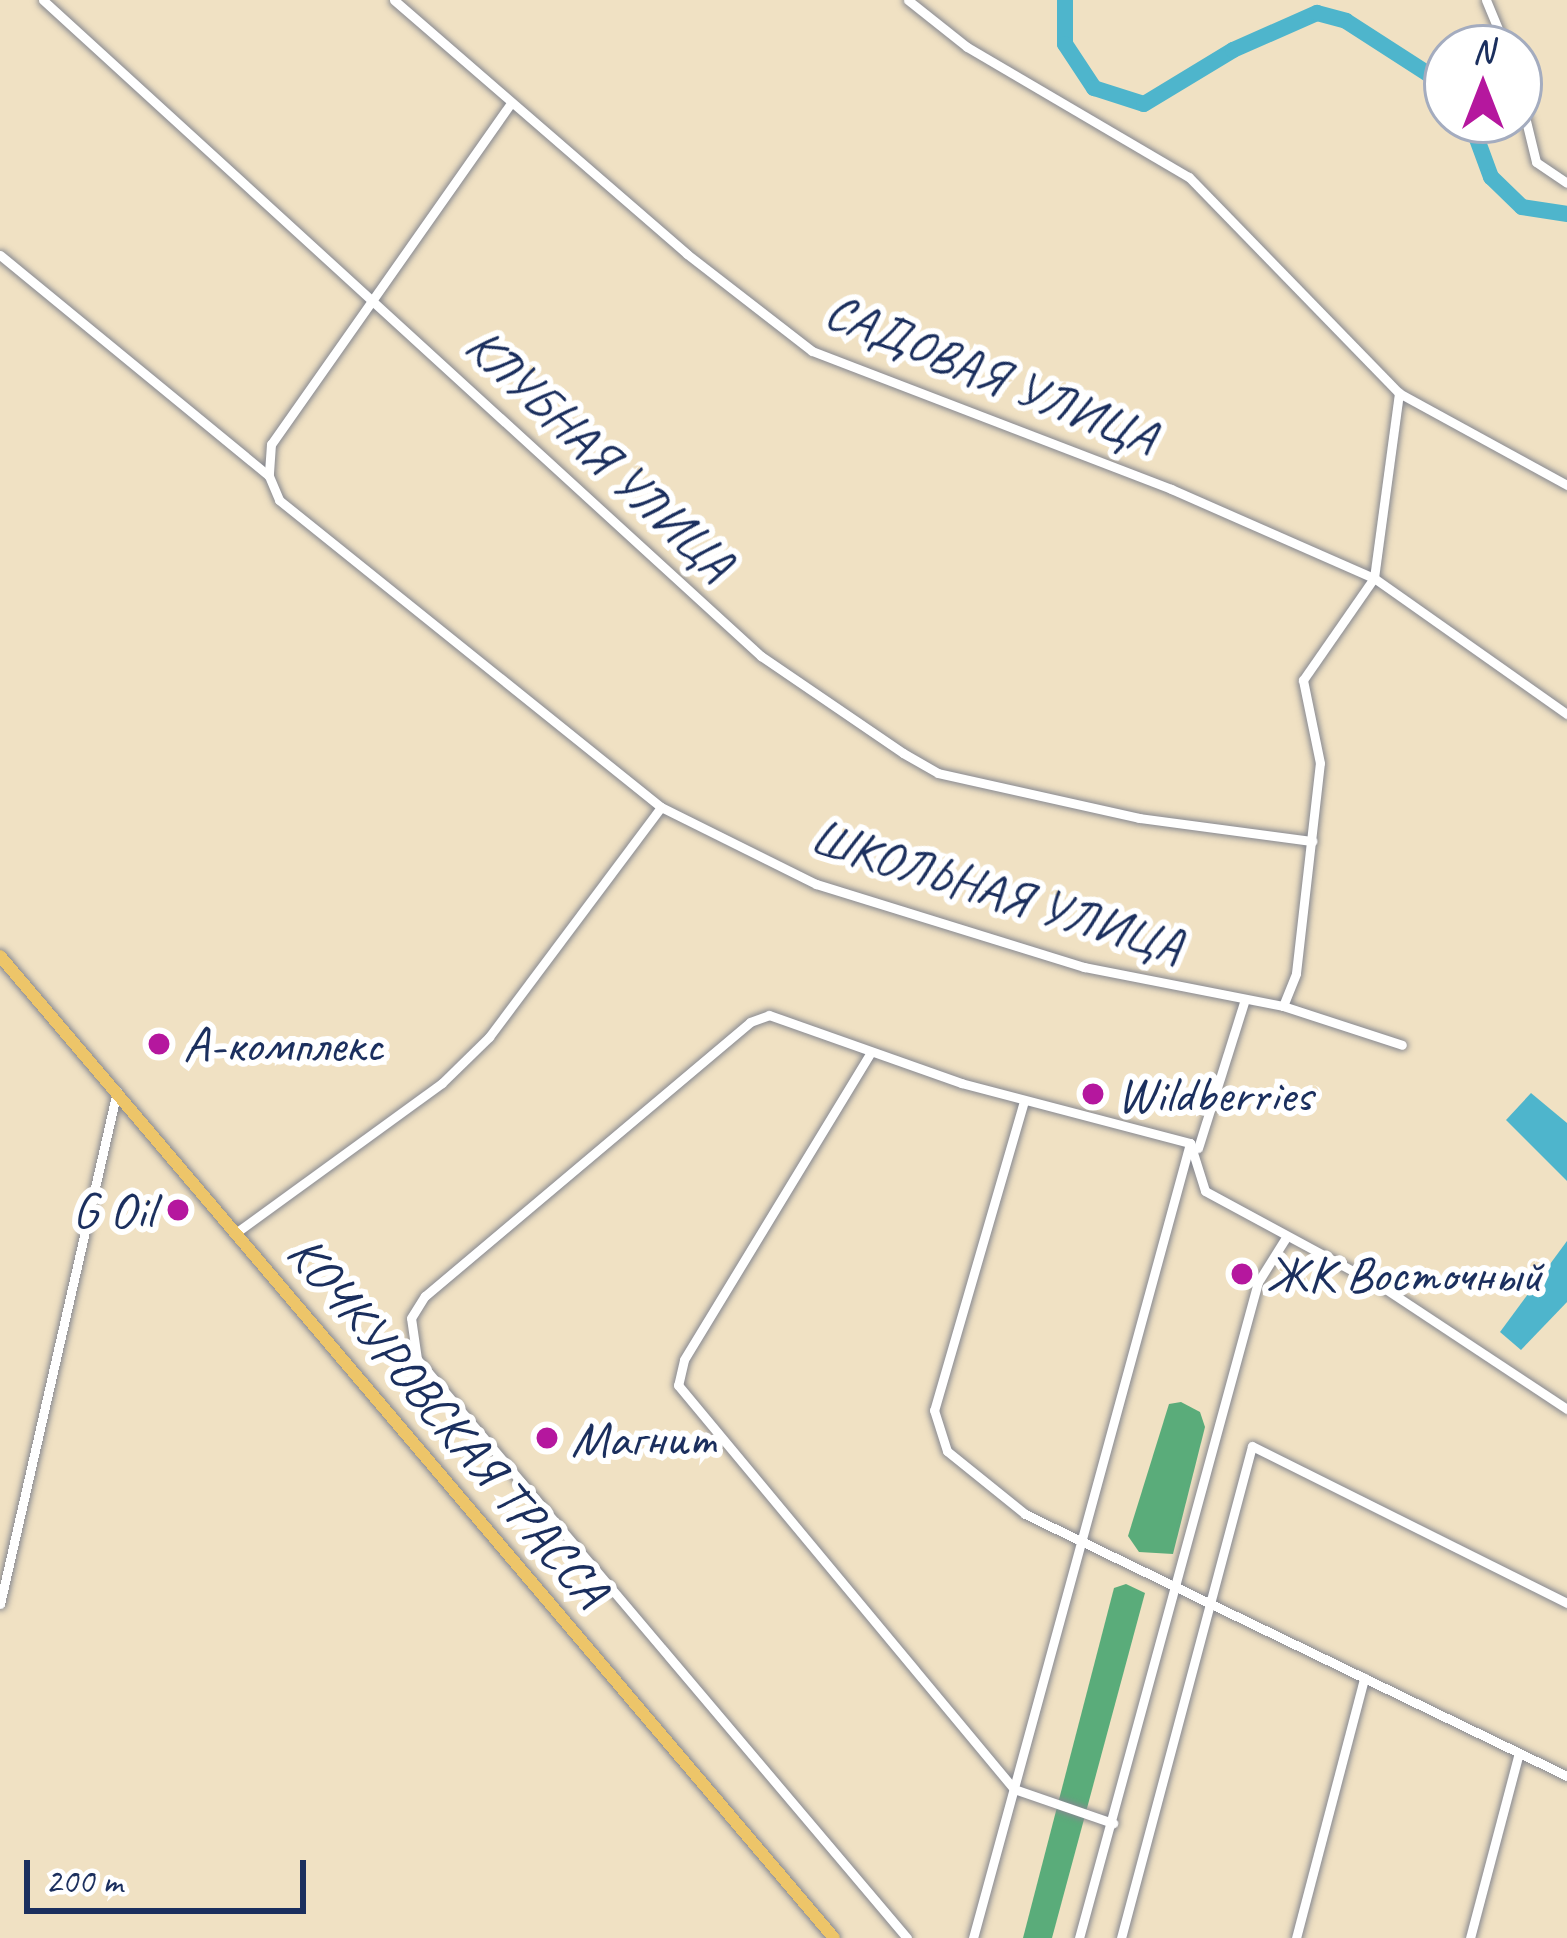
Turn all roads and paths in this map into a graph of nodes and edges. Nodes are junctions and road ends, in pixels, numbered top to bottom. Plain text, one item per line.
1 (43, 0) edge
2 (394, 0) edge
3 (908, 0) edge
4 (511, 103) junction
5 (1532, 144) edge
6 (1567, 183) edge
7 (0, 255) edge
8 (373, 297) junction
9 (1399, 393) junction
10 (269, 476) junction
11 (1567, 485) edge
12 (1374, 578) junction
13 (1567, 713) edge
14 (661, 807) junction
15 (1312, 841) junction
16 (0, 956) edge
17 (1244, 1002) junction
18 (1283, 1006) junction
19 (1402, 1045) dead end
20 (871, 1052) junction
21 (117, 1091) junction
22 (1024, 1101) junction
23 (1194, 1145) junction
24 (237, 1232) junction
25 (1285, 1238) junction
26 (1567, 1409) edge
27 (1080, 1540) junction
28 (1176, 1587) junction
29 (1209, 1603) junction
30 (1567, 1603) edge
31 (0, 1604) edge
32 (1364, 1678) junction
33 (1520, 1753) junction
34 (1567, 1776) edge
35 (1014, 1789) junction
36 (1113, 1823) junction
37 (834, 1938) edge
38 (908, 1938) edge
39 (973, 1938) edge
40 (1078, 1938) edge
41 (1121, 1938) edge
42 (1296, 1938) edge
43 (1470, 1938) edge

1 - 8 street, КЛУБНАЯ УЛИЦА
2 - 4 street, САДОВАЯ УЛИЦА
3 - 9 street
4 - 8 street
4 - 12 street, САДОВАЯ УЛИЦА
5 - 6 street
7 - 10 street, ШКОЛЬНАЯ УЛИЦА
8 - 10 street
8 - 15 street, КЛУБНАЯ УЛИЦА
9 - 11 street
9 - 12 street
10 - 14 street, ШКОЛЬНАЯ УЛИЦА
12 - 13 street, САДОВАЯ УЛИЦА
12 - 15 street
14 - 17 street, ШКОЛЬНАЯ УЛИЦА
14 - 24 street
15 - 18 street
16 - 21 main road, КОЧКУРОВСКАЯ ТРАССА
17 - 18 street, ШКОЛЬНАЯ УЛИЦА
17 - 23 street
18 - 19 street, ШКОЛЬНАЯ УЛИЦА
20 - 22 street
20 - 35 street
20 - 38 street
21 - 24 main road, КОЧКУРОВСКАЯ ТРАССА
21 - 31 street
22 - 23 street
22 - 27 street
23 - 25 street
23 - 27 street
24 - 37 main road, КОЧКУРОВСКАЯ ТРАССА
25 - 26 street
25 - 28 street
27 - 28 street
27 - 35 street
28 - 29 street
28 - 36 street
29 - 30 street
29 - 32 street
29 - 41 street
32 - 33 street
32 - 42 street
33 - 34 street
33 - 43 street
35 - 36 street
35 - 39 street
36 - 40 street

